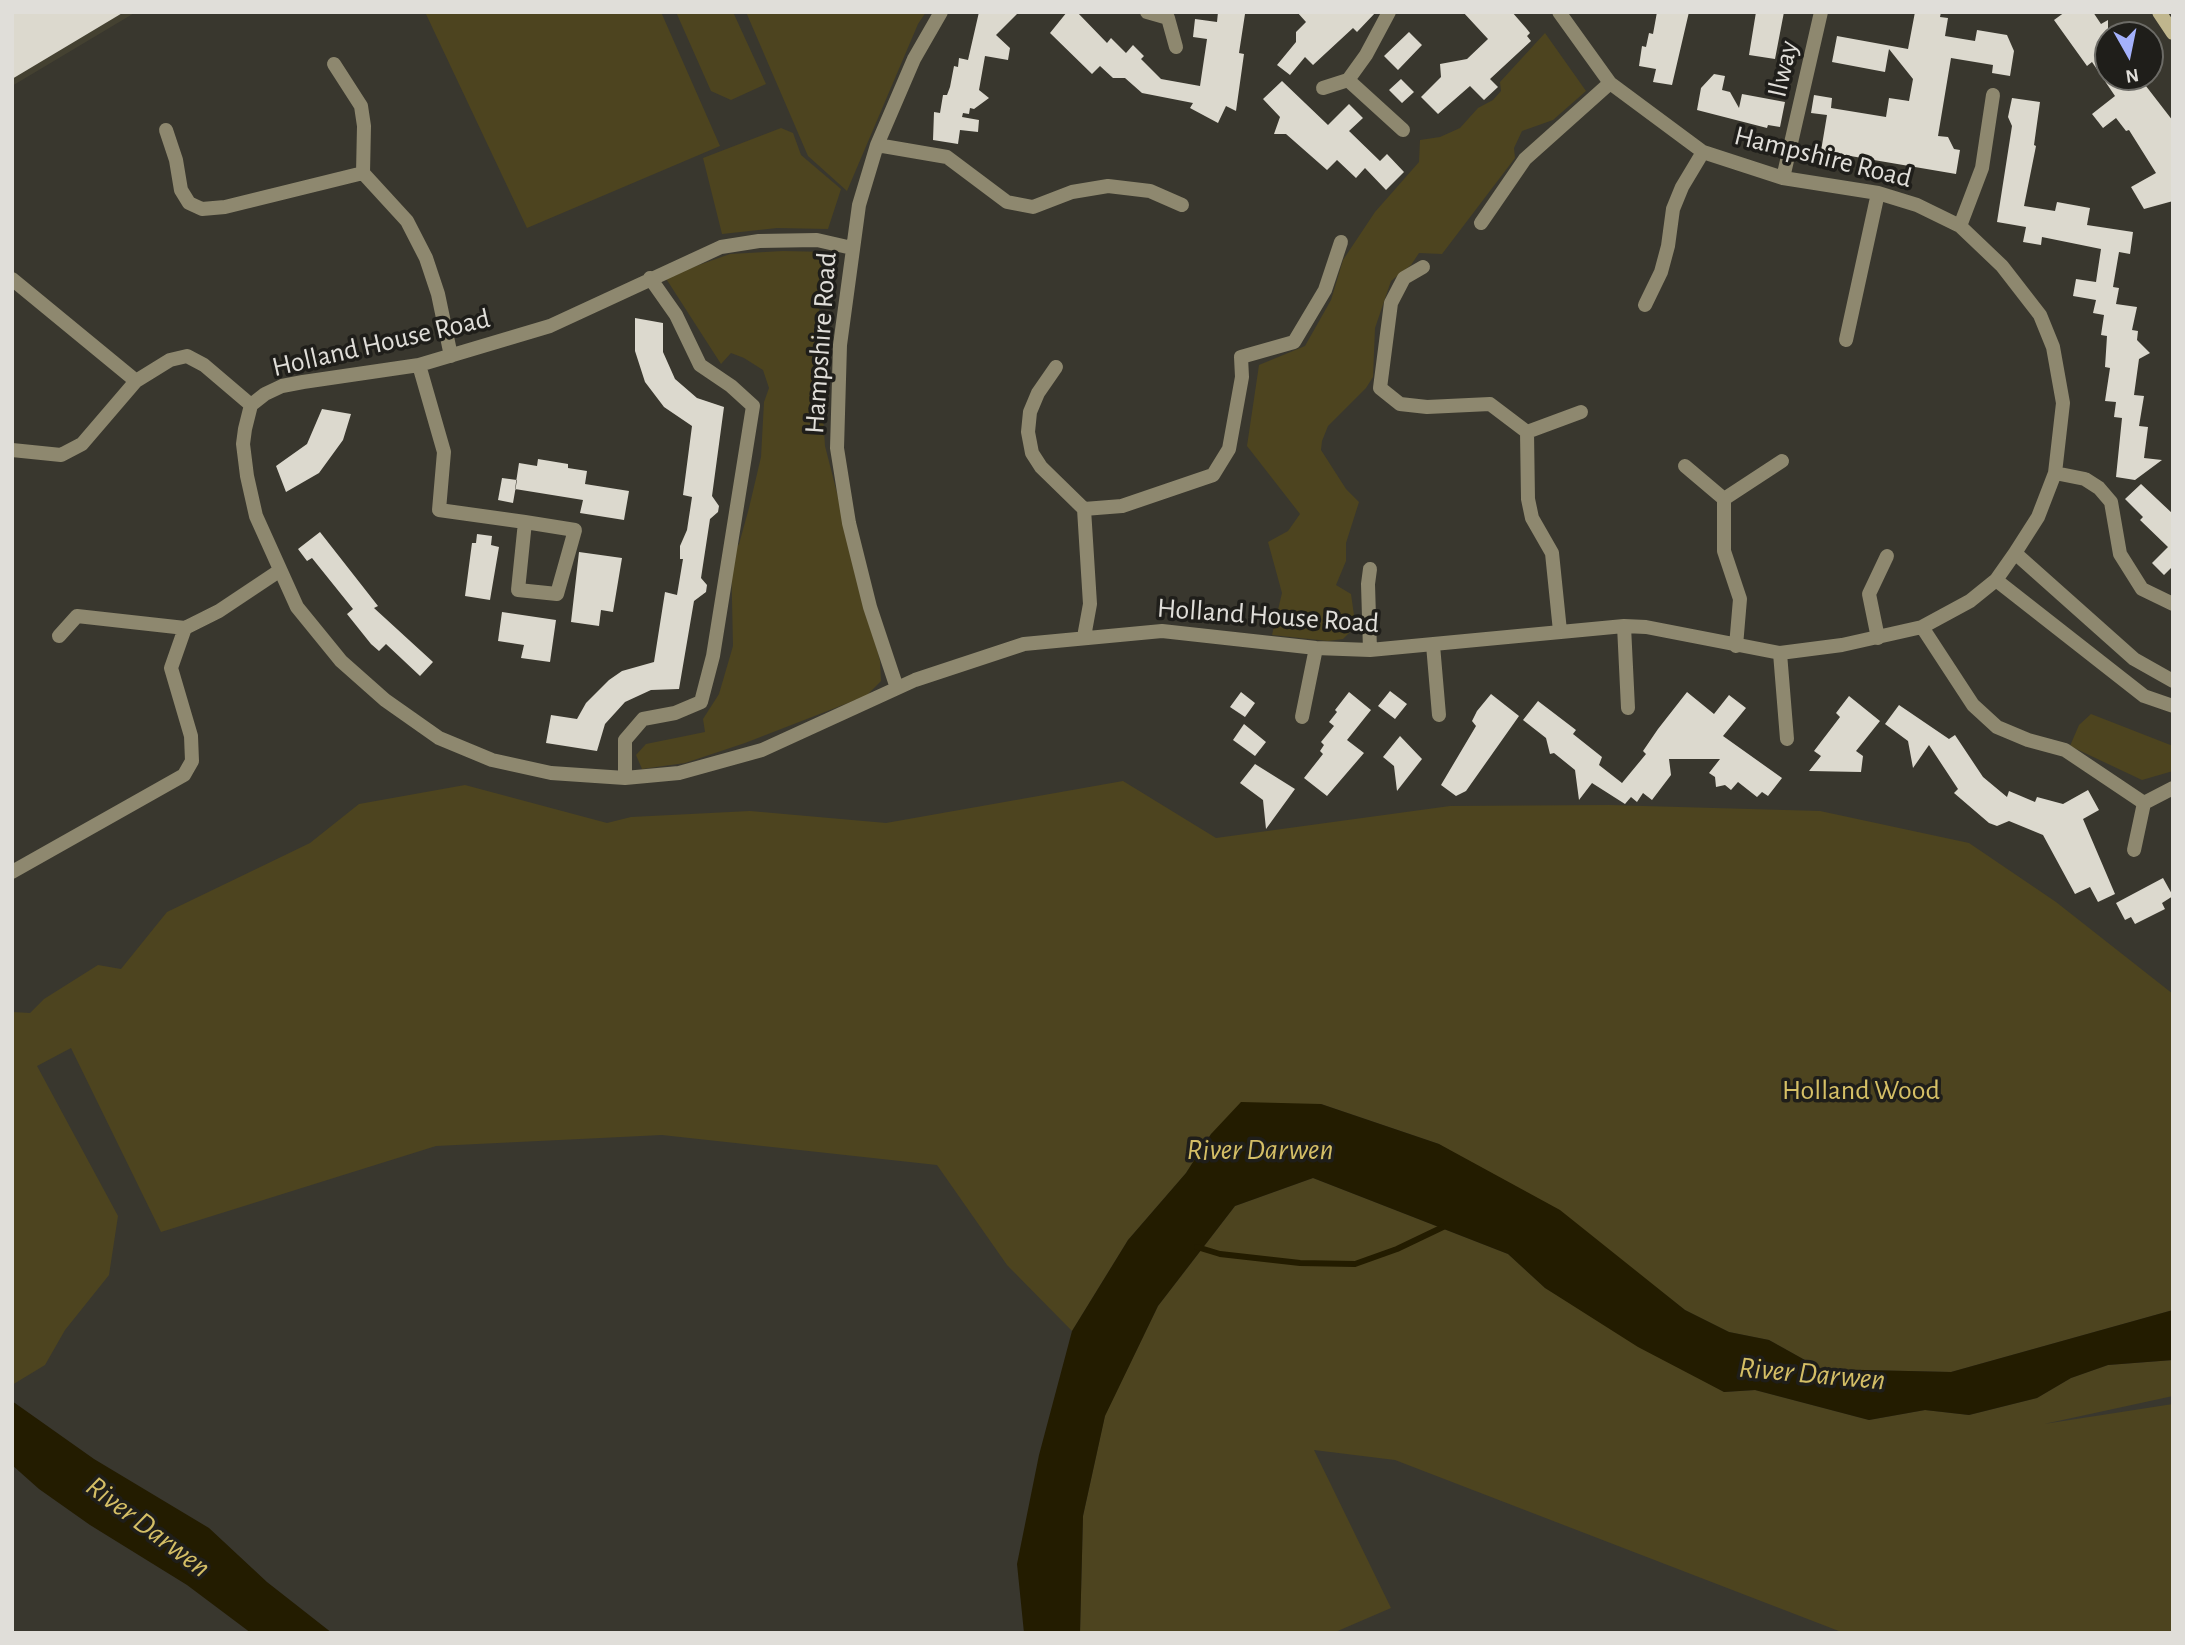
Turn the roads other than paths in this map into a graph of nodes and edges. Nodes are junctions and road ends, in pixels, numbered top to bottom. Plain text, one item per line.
1 (941, 12) edge
2 (1147, 12) edge
3 (1390, 12) edge
4 (1559, 12) edge
5 (1821, 12) edge
6 (2159, 12) edge
7 (1171, 15) edge
8 (2173, 33) edge
9 (1176, 47) dead end
10 (334, 64) dead end
11 (1348, 80) junction
12 (1610, 83) junction
13 (1323, 88) dead end
14 (1993, 96) dead end
15 (166, 130) dead end
16 (1403, 130) dead end
17 (877, 145) junction
18 (1703, 152) junction
19 (363, 173) junction
20 (1783, 178) junction
21 (1878, 193) junction
22 (1182, 205) dead end
23 (1481, 223) dead end
24 (1960, 226) junction
25 (1341, 242) dead end
26 (852, 248) junction
27 (1423, 267) dead end
28 (650, 278) junction
29 (12, 279) edge
30 (1645, 305) dead end
31 (1846, 340) dead end
32 (451, 356) junction
33 (419, 365) junction
34 (1056, 367) dead end
35 (136, 381) junction
36 (251, 405) junction
37 (1581, 412) dead end
38 (1527, 432) junction
39 (12, 450) edge
40 (1782, 461) dead end
41 (1685, 466) dead end
42 (2054, 473) junction
43 (1724, 499) junction
44 (1084, 509) junction
45 (525, 522) junction
46 (2015, 553) junction
47 (1887, 556) dead end
48 (1370, 569) dead end
49 (279, 571) junction
50 (1996, 580) junction
51 (2173, 604) edge
52 (1624, 626) junction
53 (1922, 627) junction
54 (185, 628) junction
55 (1560, 631) junction
56 (59, 636) dead end
57 (1084, 637) junction
58 (1878, 638) junction
59 (1433, 645) junction
60 (1736, 646) junction
61 (1316, 648) junction
62 (1370, 650) junction
63 (1780, 653) junction
64 (2173, 681) edge
65 (897, 688) junction
66 (2173, 706) edge
67 (1628, 708) dead end
68 (1439, 715) dead end
69 (1302, 716) dead end
70 (1787, 739) dead end
71 (625, 778) junction
72 (2173, 788) edge
73 (2144, 803) junction
74 (2134, 850) dead end
75 (12, 872) edge

1 - 17 street, Hampshire Road
2 - 7 street
3 - 11 street
4 - 12 street, Hampshire Road
5 - 20 street, Ilway
6 - 8 main road
7 - 9 street
10 - 19 street
11 - 13 street
11 - 16 street
12 - 18 street, Hampshire Road
12 - 23 street
14 - 24 street
15 - 19 street
17 - 22 street
17 - 26 street, Hampshire Road
18 - 20 street, Hampshire Road
18 - 30 street
19 - 32 street
20 - 21 street, Hampshire Road
21 - 24 street, Hampshire Road
21 - 31 street
24 - 42 street, Hampshire Road
25 - 44 street
26 - 28 street, Holland House Road
26 - 65 street, Hampshire Road
27 - 38 street
28 - 32 street, Holland House Road
28 - 71 street
29 - 35 street
32 - 33 street, Holland House Road
33 - 36 street, Holland House Road
33 - 45 street
34 - 44 street
35 - 36 street
35 - 39 street
36 - 49 street, Holland House Road
37 - 38 street
38 - 55 street
40 - 43 street
41 - 43 street
42 - 46 street, Hampshire Road
42 - 51 street
43 - 60 street
44 - 57 street
45 - 45 street
46 - 50 street, Holland House Road
46 - 64 street
47 - 58 street
48 - 62 street
49 - 54 street
49 - 71 street, Holland House Road
50 - 53 street, Holland House Road
50 - 66 street
52 - 55 street, Holland House Road
52 - 60 street, Holland House Road
52 - 67 street
53 - 58 street, Holland House Road
53 - 73 street
54 - 56 street
54 - 75 street
55 - 59 street, Holland House Road
57 - 61 street, Holland House Road
57 - 65 street, Holland House Road
58 - 63 street, Holland House Road
59 - 62 street, Holland House Road
59 - 68 street
60 - 63 street, Holland House Road
61 - 62 street, Holland House Road
61 - 69 street
63 - 70 street
65 - 71 street, Holland House Road
72 - 73 street
73 - 74 street

